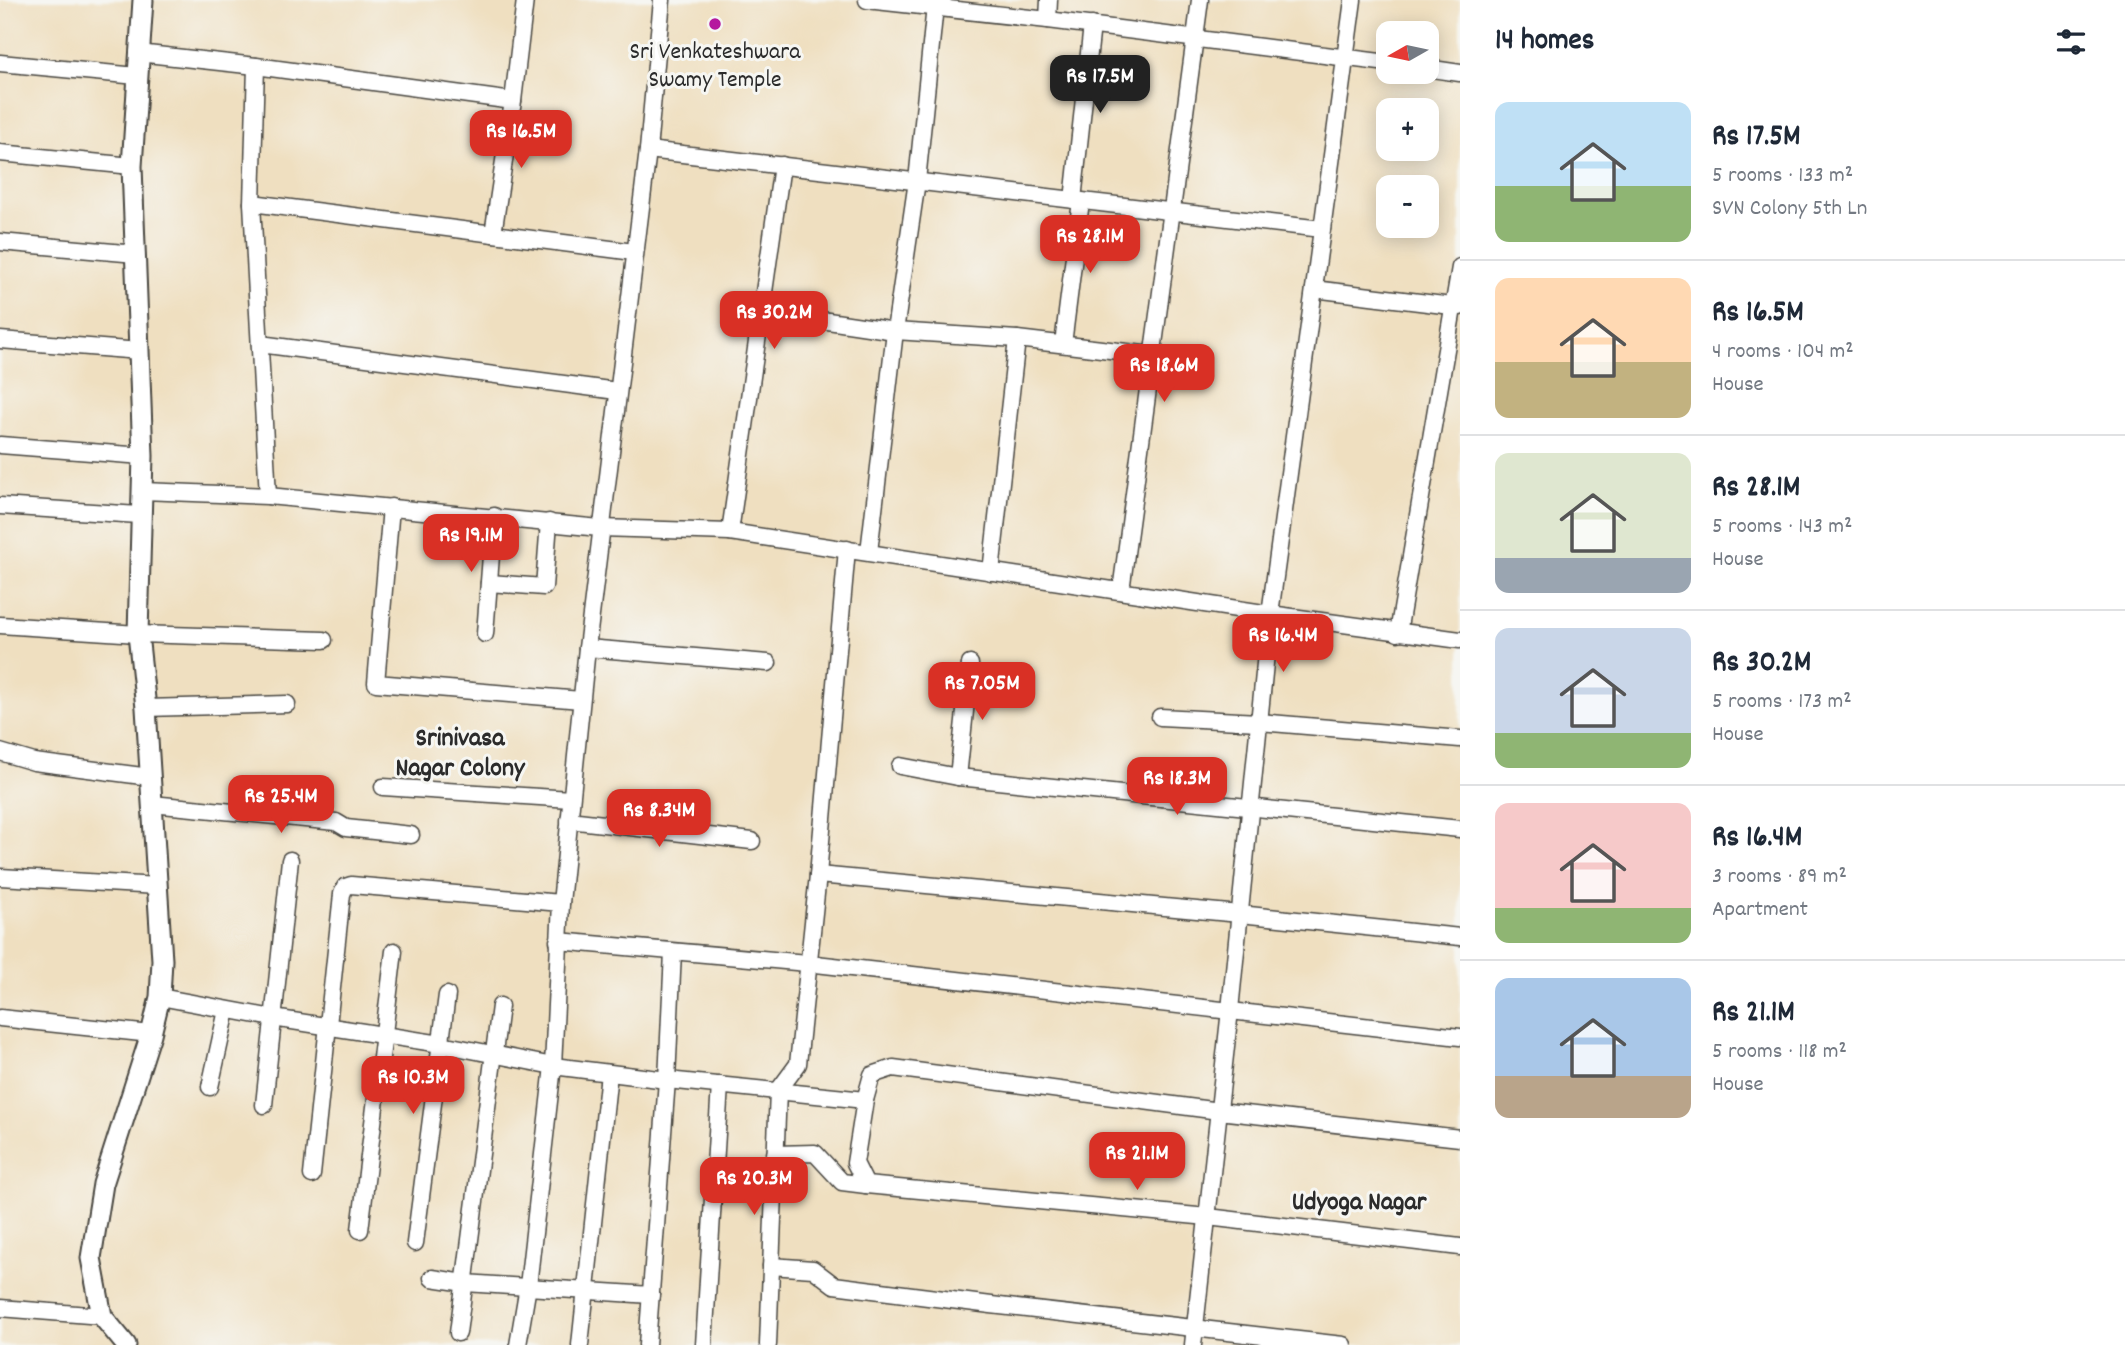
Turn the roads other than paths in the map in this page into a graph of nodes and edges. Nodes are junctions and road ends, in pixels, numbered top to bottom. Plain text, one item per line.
1 (144, 0) edge
2 (525, 0) edge
3 (662, 0) edge
4 (867, 0) edge
5 (1049, 0) edge
6 (1200, 0) edge
7 (1353, 0) edge
8 (935, 6) junction
9 (1048, 20) junction
10 (1092, 25) junction
11 (1196, 38) junction
12 (138, 53) junction
13 (1345, 58) junction
14 (1376, 62) edge
15 (0, 63) edge
16 (256, 66) junction
17 (1439, 70) edge
18 (1460, 73) edge
19 (137, 76) junction
20 (513, 101) junction
21 (648, 150) junction
22 (0, 153) edge
23 (132, 166) junction
24 (782, 166) junction
25 (917, 181) junction
26 (1077, 201) junction
27 (253, 203) junction
28 (1171, 213) junction
29 (1322, 229) junction
30 (493, 234) junction
31 (0, 242) edge
32 (634, 253) junction
33 (136, 254) junction
34 (1460, 267) edge
35 (1314, 289) junction
36 (1457, 307) edge
37 (761, 311) junction
38 (895, 331) junction
39 (1017, 339) junction
40 (0, 340) edge
41 (260, 344) junction
42 (1063, 344) junction
43 (140, 351) junction
44 (1152, 355) junction
45 (617, 391) junction
46 (0, 445) edge
47 (143, 456) junction
48 (142, 491) junction
49 (268, 496) junction
50 (0, 506) edge
51 (391, 507) junction
52 (139, 515) junction
53 (494, 516) junction
54 (549, 522) junction
55 (600, 528) junction
56 (730, 532) junction
57 (847, 549) junction
58 (869, 552) junction
59 (991, 572) junction
60 (489, 583) junction
61 (1121, 591) junction
62 (1270, 614) junction
63 (0, 625) edge
64 (1398, 633) junction
65 (138, 634) junction
66 (485, 634) dead end
67 (324, 640) dead end
68 (1460, 640) edge
69 (587, 648) junction
70 (768, 663) dead end
71 (970, 664) dead end
72 (581, 700) junction
73 (287, 704) dead end
74 (146, 708) junction
75 (1160, 717) dead end
76 (1259, 722) junction
77 (1460, 739) edge
78 (0, 752) edge
79 (900, 766) dead end
80 (150, 777) junction
81 (958, 777) junction
82 (383, 786) dead end
83 (571, 799) junction
84 (152, 804) junction
85 (1251, 806) junction
86 (569, 820) junction
87 (1460, 829) edge
88 (411, 835) dead end
89 (752, 841) dead end
90 (290, 860) dead end
91 (818, 875) junction
92 (0, 877) edge
93 (158, 886) junction
94 (561, 903) junction
95 (1240, 914) junction
96 (1460, 937) edge
97 (558, 941) junction
98 (394, 951) dead end
99 (673, 952) junction
100 (807, 963) junction
101 (447, 995) dead end
102 (160, 997) junction
103 (500, 1006) dead end
104 (227, 1010) junction
105 (1230, 1010) junction
106 (0, 1018) edge
107 (273, 1018) junction
108 (327, 1027) junction
109 (151, 1034) junction
110 (384, 1035) junction
111 (1460, 1037) edge
112 (441, 1044) junction
113 (494, 1055) junction
114 (553, 1066) junction
115 (609, 1073) junction
116 (667, 1080) junction
117 (720, 1085) junction
118 (210, 1087) dead end
119 (778, 1091) junction
120 (865, 1100) junction
121 (264, 1105) dead end
122 (1219, 1111) junction
123 (1460, 1138) edge
124 (775, 1154) junction
125 (312, 1175) dead end
126 (866, 1185) junction
127 (1208, 1217) junction
128 (360, 1230) dead end
129 (415, 1243) dead end
130 (1460, 1247) edge
131 (771, 1266) junction
132 (432, 1278) dead end
133 (466, 1283) junction
134 (527, 1286) junction
135 (586, 1290) junction
136 (651, 1295) junction
137 (0, 1308) edge
138 (102, 1316) junction
139 (1195, 1328) junction
140 (458, 1333) dead end
141 (127, 1345) edge
142 (518, 1345) edge
143 (580, 1345) edge
144 (647, 1345) edge
145 (705, 1345) edge
146 (768, 1345) edge
147 (1193, 1345) edge
148 (1343, 1345) edge

1 - 12 street
2 - 20 street
3 - 21 street
4 - 8 street
5 - 9 street
6 - 11 street
7 - 13 street
8 - 9 street
8 - 25 street
9 - 10 street
10 - 11 street
10 - 26 street
11 - 13 street
11 - 28 street
12 - 16 street
12 - 19 street
13 - 14 street
13 - 29 street
15 - 19 street
16 - 20 street
16 - 27 street
17 - 18 street
19 - 23 street
20 - 30 street
21 - 24 street
21 - 32 street
22 - 23 street
23 - 33 street
24 - 25 street
24 - 37 street
25 - 26 street
25 - 38 street
26 - 28 street
26 - 42 street
27 - 30 street
27 - 41 street
28 - 29 street
28 - 44 street
29 - 35 street
30 - 32 street
31 - 33 street
32 - 45 street
33 - 43 street
34 - 36 street
35 - 36 street
35 - 62 street
36 - 64 street
37 - 38 street
37 - 56 street
38 - 39 street
38 - 58 street
39 - 42 street
39 - 59 street
40 - 43 street
41 - 45 street
41 - 49 street
42 - 44 street
43 - 47 street
44 - 61 street
45 - 55 street
46 - 47 street
47 - 48 street
48 - 49 street
48 - 52 street
49 - 51 street
50 - 52 street
51 - 53 street
51 - 72 street
52 - 65 street
53 - 54 street
53 - 60 street
54 - 55 street
54 - 60 street
55 - 56 street
55 - 69 street
56 - 57 street
57 - 58 street
57 - 91 street
58 - 59 street
59 - 61 street
60 - 66 street
61 - 62 street
62 - 64 street
62 - 76 street
63 - 65 street
64 - 68 street
65 - 67 street
65 - 74 street
69 - 70 street
69 - 72 street
71 - 81 street
72 - 83 street
73 - 74 street
74 - 80 street
75 - 76 street
76 - 77 street
76 - 85 street
78 - 80 street
79 - 81 street
80 - 84 street
81 - 85 street
82 - 83 street
83 - 86 street
84 - 88 street
84 - 93 street
85 - 87 street
85 - 95 street
86 - 89 street
86 - 94 street
90 - 107 street
91 - 95 street
91 - 100 street
92 - 93 street
93 - 102 street
94 - 97 street
94 - 108 street
95 - 96 street
95 - 105 street
97 - 99 street
97 - 114 street
98 - 110 street
99 - 100 street
99 - 116 street
100 - 105 street
100 - 119 street
101 - 112 street
102 - 104 street
102 - 109 street
103 - 113 street
104 - 107 street
104 - 118 street
105 - 111 street
105 - 122 street
106 - 109 street
107 - 108 street
107 - 121 street
108 - 110 street
108 - 125 street
109 - 138 street
110 - 112 street
110 - 128 street
112 - 113 street
112 - 129 street
113 - 114 street
113 - 133 street
114 - 115 street
114 - 134 street
115 - 116 street
115 - 135 street
116 - 117 street
116 - 136 street
117 - 119 street
117 - 145 street
119 - 120 street
119 - 124 street
120 - 122 street
120 - 126 street
122 - 123 street
122 - 127 street
124 - 126 street
124 - 131 street
126 - 127 street
127 - 130 street
127 - 139 street
131 - 139 street
131 - 146 street
132 - 133 street
133 - 134 street
133 - 140 street
134 - 135 street
134 - 142 street
135 - 136 street
135 - 143 street
136 - 144 street
137 - 138 street
138 - 141 street
139 - 147 street
139 - 148 street

